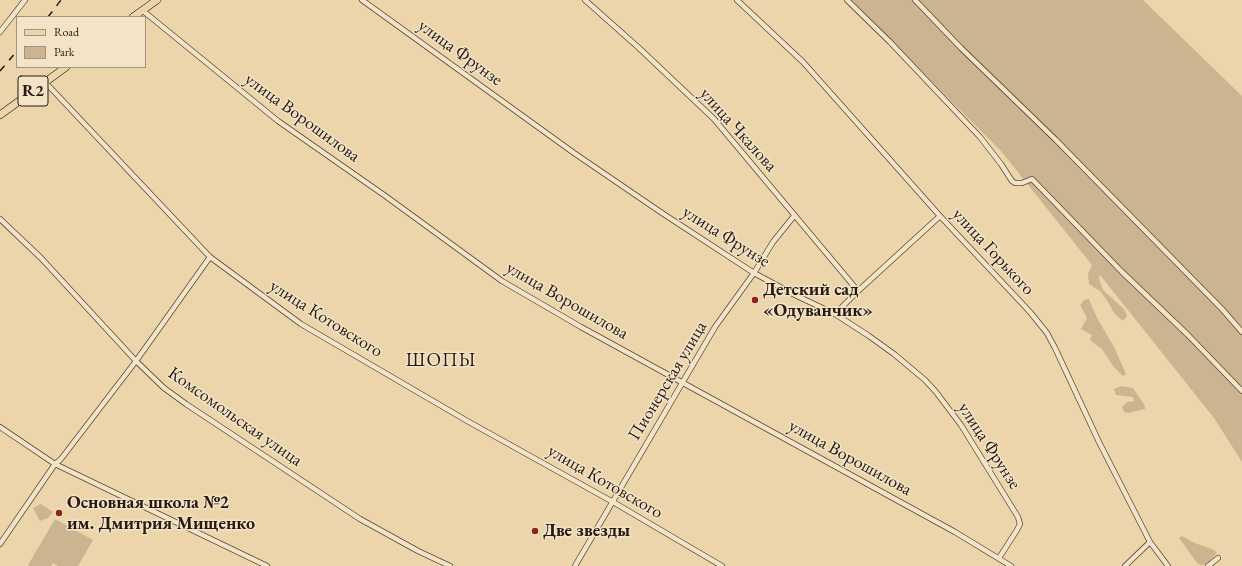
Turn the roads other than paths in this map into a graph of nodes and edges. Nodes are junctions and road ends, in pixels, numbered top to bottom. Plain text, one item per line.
1 (25, 0) edge
2 (157, 0) edge
3 (362, 0) edge
4 (585, 0) edge
5 (737, 0) edge
6 (847, 0) edge
7 (915, 0) edge
8 (142, 10) junction
9 (134, 16) edge
10 (0, 32) edge
11 (65, 68) edge
12 (45, 82) junction
13 (0, 115) edge
14 (794, 216) junction
15 (940, 216) junction
16 (0, 219) edge
17 (210, 257) junction
18 (754, 273) junction
19 (858, 291) junction
20 (835, 314) junction
21 (1242, 332) edge
22 (136, 361) junction
23 (682, 381) junction
24 (1242, 391) edge
25 (0, 427) edge
26 (55, 464) junction
27 (613, 502) junction
28 (1150, 542) junction
29 (0, 544) edge
30 (999, 558) junction
31 (1218, 558) dead end
32 (267, 566) edge
33 (450, 566) edge
34 (575, 566) edge
35 (722, 566) edge
36 (1011, 566) edge
37 (1125, 566) edge
38 (1168, 566) edge
39 (1208, 566) edge

1 - 10 street
2 - 8 main road
3 - 18 street, улица Фрунзе
4 - 14 street, улица Чкалова
5 - 15 street, улица Горького
6 - 24 street
7 - 21 street
8 - 9 main road
8 - 23 street, улица Ворошилова
11 - 12 main road, R2
12 - 13 main road, R2
12 - 17 street, улица Котовского
14 - 18 street, Пионерская улица
14 - 19 street, улица Чкалова
15 - 19 street
15 - 28 street, улица Горького
16 - 22 street, Комсомольская улица
17 - 22 street
17 - 27 street, улица Котовского
18 - 20 street, улица Фрунзе
18 - 23 street, Пионерская улица
19 - 20 street
20 - 30 street, улица Фрунзе
22 - 26 street
22 - 33 street, Комсомольская улица
23 - 27 street, Пионерская улица
23 - 30 street, улица Ворошилова
25 - 26 street
26 - 29 street
26 - 32 street
27 - 34 street, Пионерская улица
27 - 35 street, улица Котовского
28 - 37 street
28 - 38 street, улица Горького
30 - 36 street, улица Ворошилова
31 - 39 street

